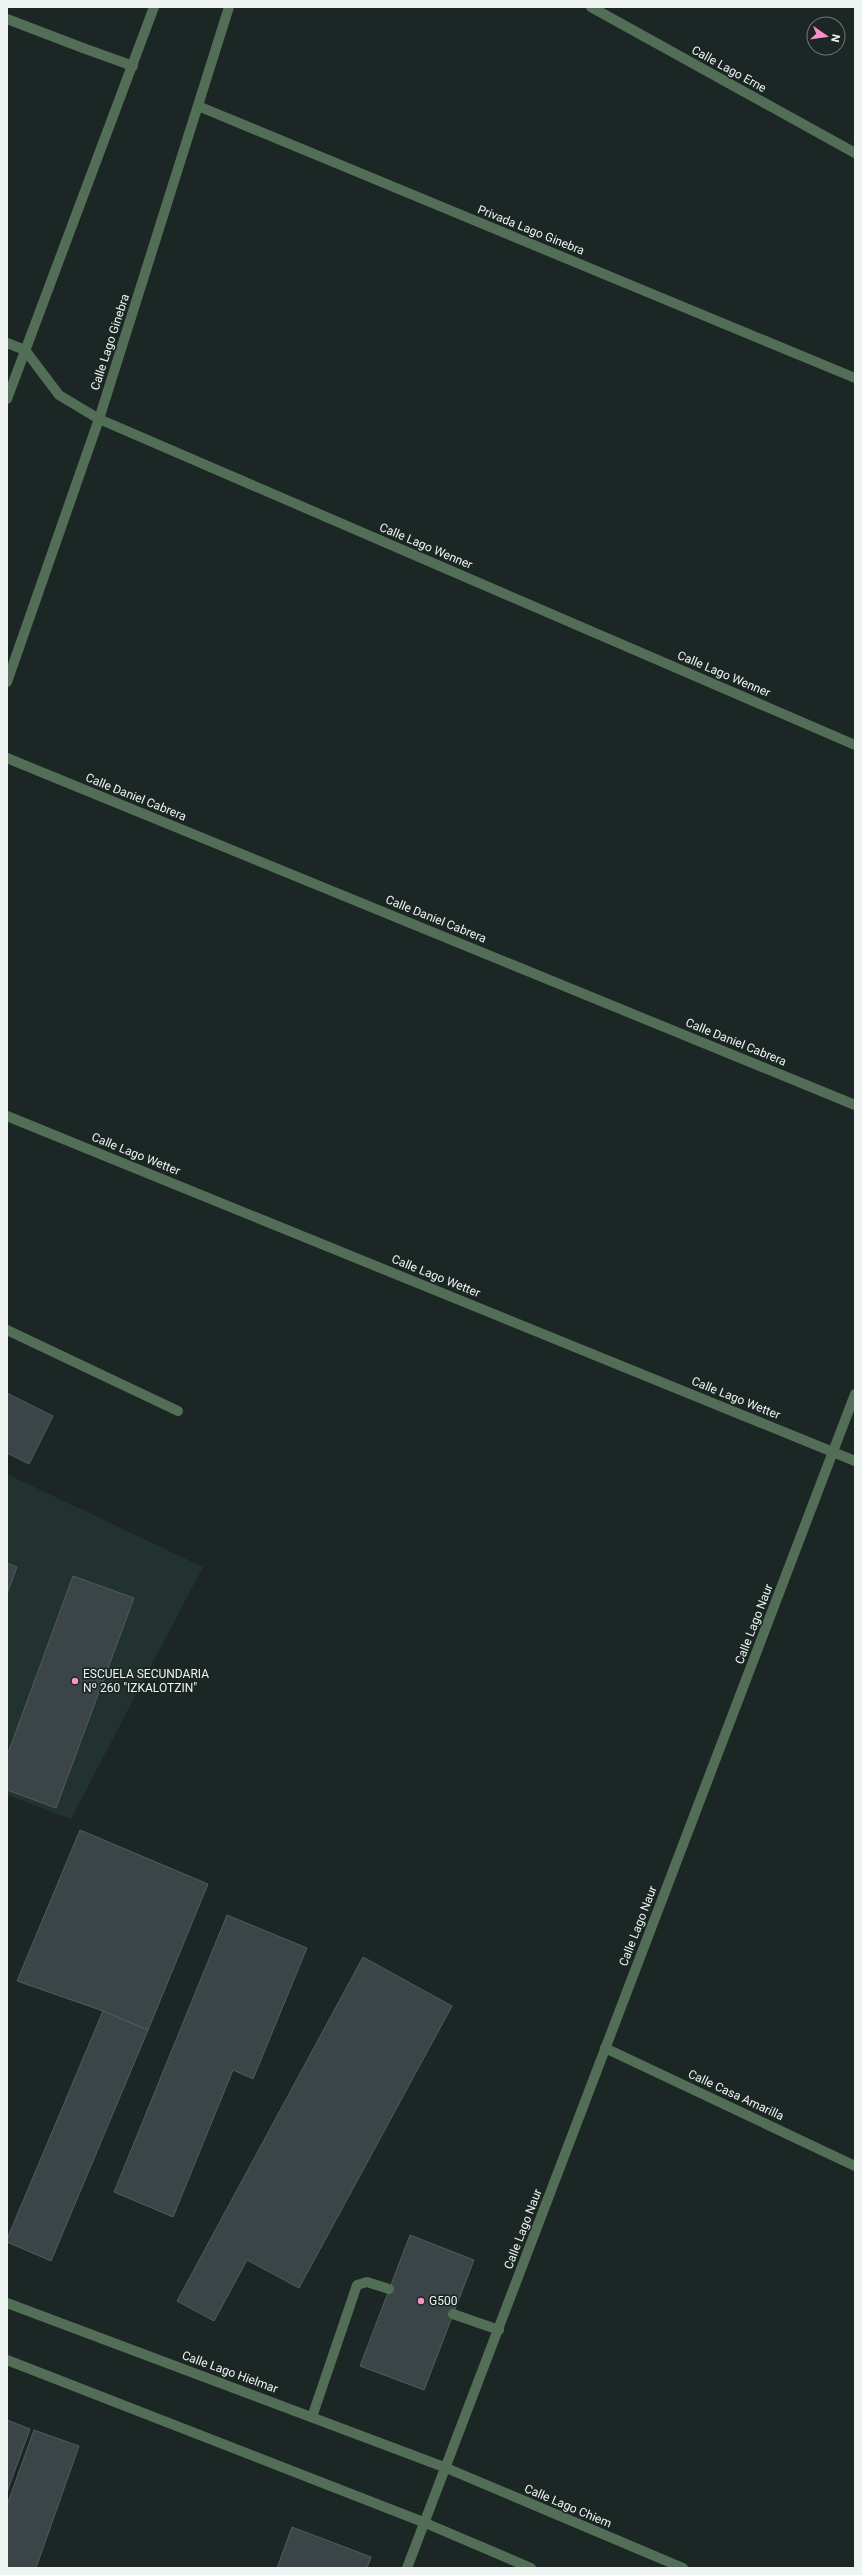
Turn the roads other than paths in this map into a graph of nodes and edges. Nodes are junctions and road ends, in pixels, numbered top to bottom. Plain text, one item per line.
1 (154, 7) edge
2 (228, 7) edge
3 (591, 7) edge
4 (7, 19) edge
5 (132, 66) junction
6 (198, 106) junction
7 (855, 153) edge
8 (7, 343) edge
9 (25, 350) junction
10 (855, 378) edge
11 (7, 399) edge
12 (99, 419) junction
13 (7, 682) edge
14 (855, 745) edge
15 (7, 758) edge
16 (855, 1104) edge
17 (7, 1116) edge
18 (7, 1330) edge
19 (855, 1394) edge
20 (178, 1411) dead end
21 (834, 1452) junction
22 (855, 1461) edge
23 (605, 2048) junction
24 (855, 2166) edge
25 (389, 2289) dead end
26 (7, 2304) edge
27 (453, 2314) dead end
28 (499, 2330) junction
29 (7, 2360) edge
30 (312, 2416) junction
31 (444, 2467) junction
32 (424, 2522) junction
33 (407, 2568) edge
34 (531, 2568) edge
35 (683, 2568) edge

1 - 5 street
2 - 6 street, Calle Lago Ginebra
3 - 7 street, Calle Lago Erne
4 - 5 street
5 - 9 street
6 - 10 street, Privada Lago Ginebra
6 - 12 street, Calle Lago Ginebra
8 - 9 street
9 - 11 street
9 - 12 street, Calle Lago Wenner
12 - 13 street, Calle Lago Ginebra
12 - 14 street, Calle Lago Wenner
15 - 16 street, Calle Daniel Cabrera
17 - 21 street, Calle Lago Wetter
18 - 20 street
19 - 21 street, Calle Lago Naur
21 - 22 street, Calle Lago Wetter
21 - 23 street, Calle Lago Naur
23 - 24 street, Calle Casa Amarilla
23 - 28 street, Calle Lago Naur
25 - 30 street
26 - 30 street, Calle Lago Hielmar
27 - 28 street
28 - 31 street, Calle Lago Naur
29 - 32 street
30 - 31 street, Calle Lago Hielmar
31 - 32 street, Calle Lago Naur
31 - 35 street, Calle Lago Chiem
32 - 33 street, Calle Lago Naur
32 - 34 street

